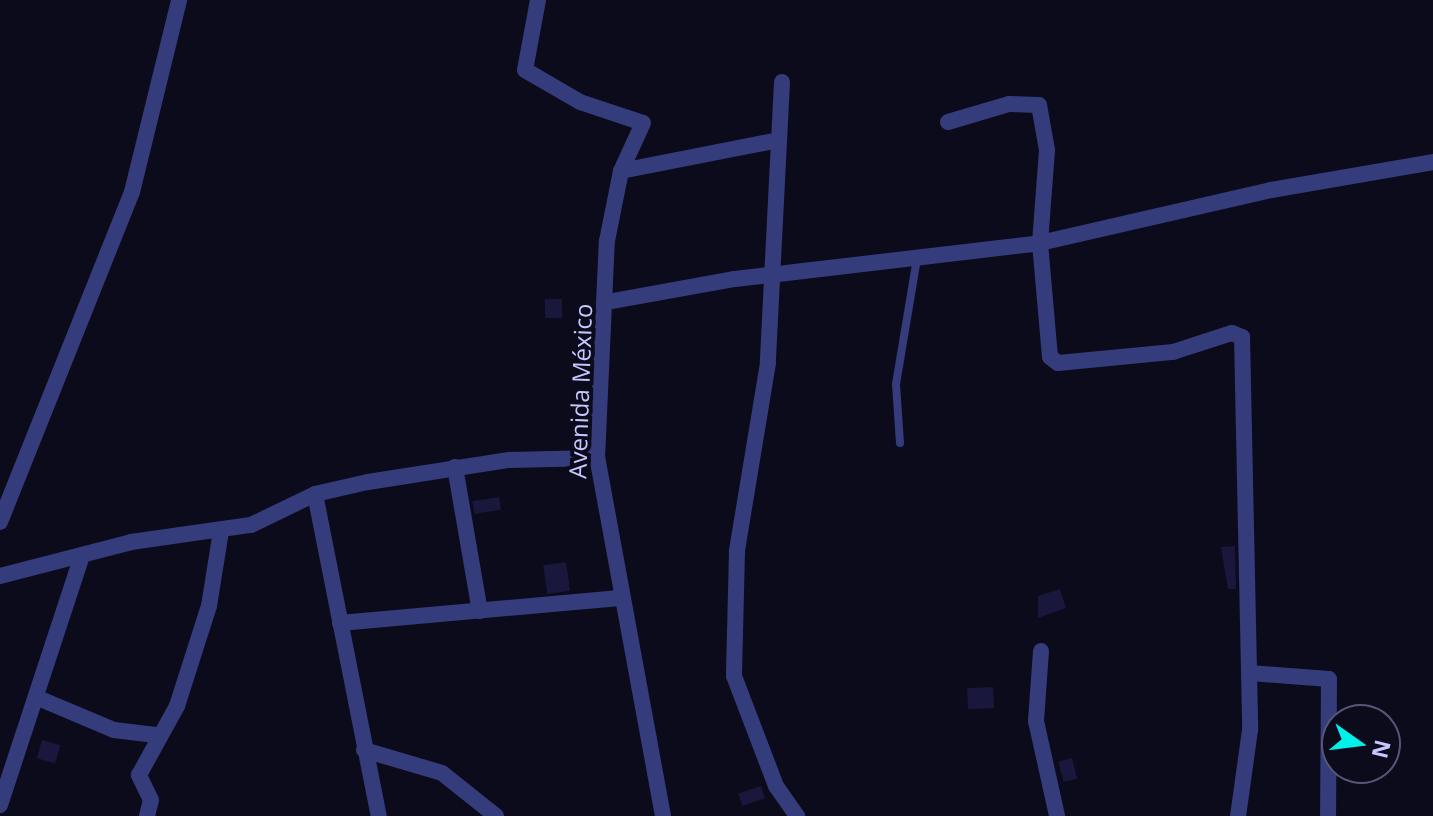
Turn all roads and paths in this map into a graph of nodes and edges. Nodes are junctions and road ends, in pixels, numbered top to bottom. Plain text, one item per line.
1 (179, 0) edge
2 (538, 0) edge
3 (782, 82) dead end
4 (948, 122) dead end
5 (779, 140) junction
6 (1433, 162) edge
7 (621, 171) junction
8 (1040, 243) junction
9 (917, 259) junction
10 (773, 275) junction
11 (607, 302) junction
12 (900, 443) dead end
13 (597, 458) junction
14 (455, 467) junction
15 (315, 494) junction
16 (0, 520) edge
17 (221, 531) junction
18 (81, 558) junction
19 (0, 576) edge
20 (620, 598) junction
21 (480, 611) junction
22 (340, 623) junction
23 (1041, 651) dead end
24 (1250, 673) junction
25 (38, 698) junction
26 (156, 735) junction
27 (364, 750) junction
28 (0, 805) edge
29 (147, 816) edge
30 (379, 816) edge
31 (496, 816) edge
32 (663, 816) edge
33 (797, 816) edge
34 (1057, 816) edge
35 (1238, 816) edge
36 (1328, 816) edge

1 - 16 street
2 - 7 street, Avenida México
3 - 5 street
4 - 8 street
5 - 7 street
5 - 10 street
6 - 8 street
7 - 11 street, Avenida México
8 - 9 street
8 - 24 street
9 - 10 street
9 - 12 lane
10 - 11 street
10 - 33 street
11 - 13 street, Avenida México
13 - 14 street
13 - 20 street, Avenida México
14 - 15 street
14 - 21 street
15 - 17 street
15 - 22 street
17 - 18 street
17 - 26 street
18 - 19 street
18 - 25 street
20 - 21 street
20 - 32 street, Avenida México
21 - 22 street
22 - 27 street
23 - 34 street
24 - 35 street
24 - 36 street
25 - 26 street
25 - 28 street
26 - 29 street
27 - 30 street
27 - 31 street

